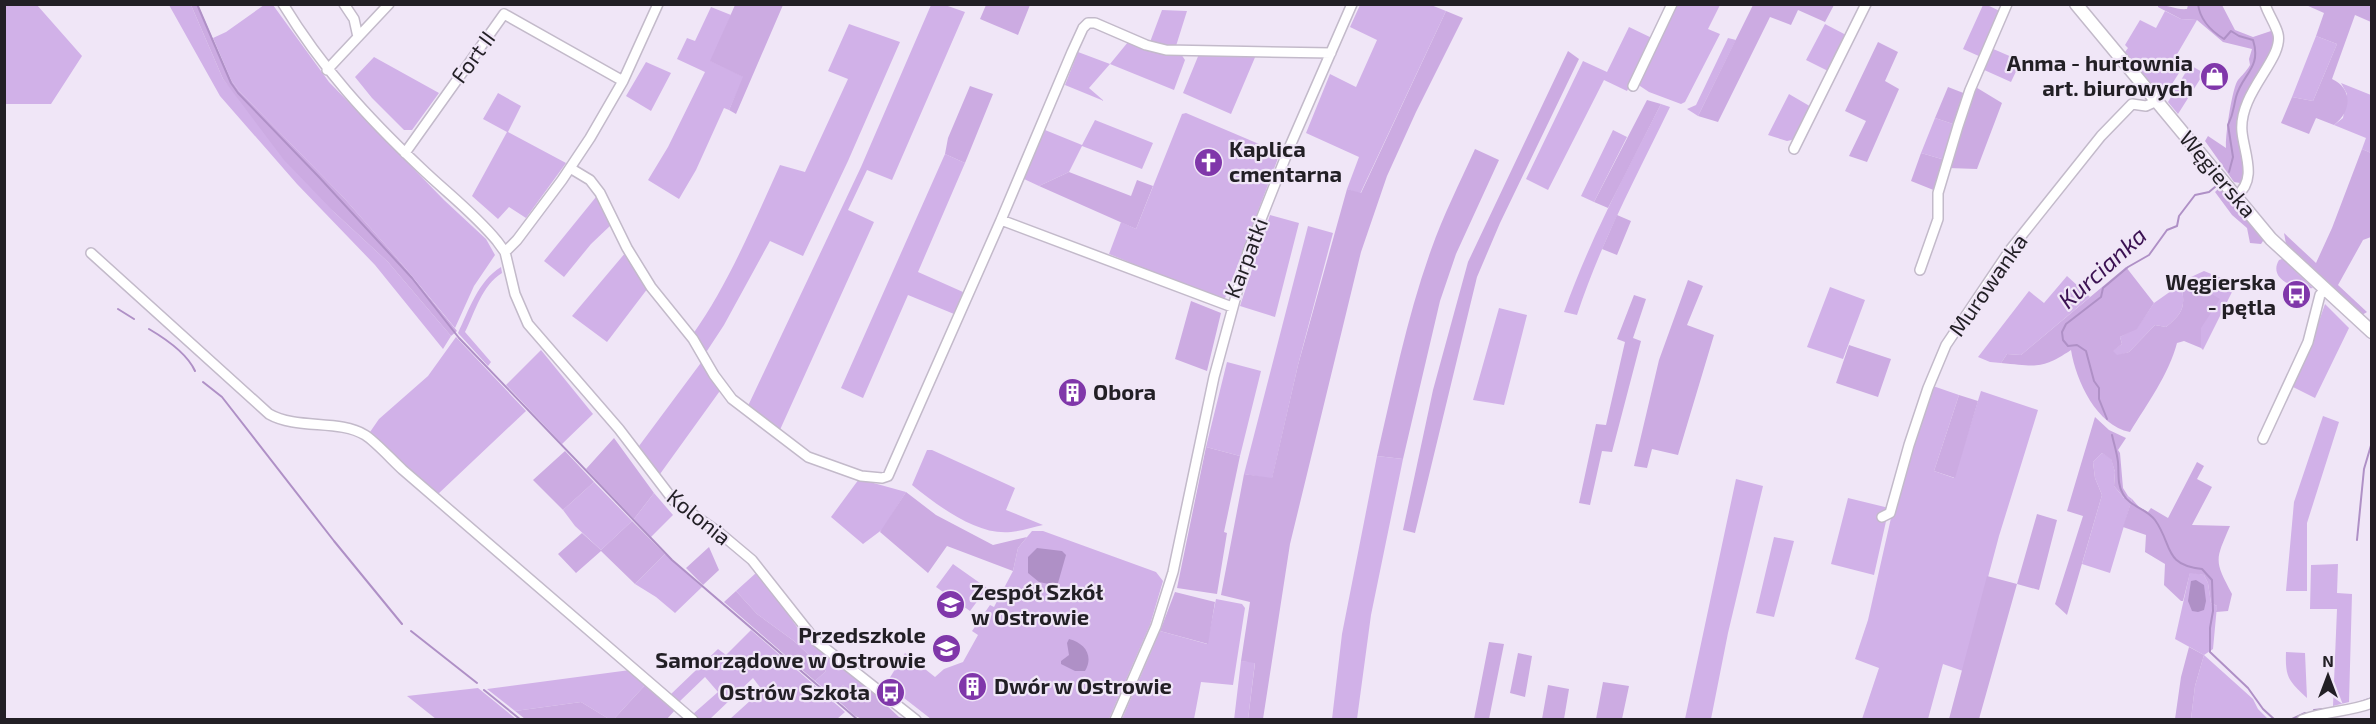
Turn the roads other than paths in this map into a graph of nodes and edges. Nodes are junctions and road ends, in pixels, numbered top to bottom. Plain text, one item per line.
1 (283, 4) edge
2 (344, 4) edge
3 (389, 4) edge
4 (658, 4) edge
5 (1352, 4) edge
6 (1672, 4) edge
7 (1866, 4) edge
8 (2007, 4) edge
9 (2076, 4) edge
10 (2265, 4) edge
11 (358, 37) junction
12 (1331, 53) junction
13 (327, 70) junction
14 (623, 81) junction
15 (1634, 86) dead end
16 (2157, 101) junction
17 (1794, 149) dead end
18 (405, 153) junction
19 (570, 168) junction
20 (2236, 196) junction
21 (1001, 220) junction
22 (505, 252) junction
23 (91, 253) dead end
24 (1920, 270) dead end
25 (2325, 290) junction
26 (1232, 308) junction
27 (2372, 332) edge
28 (2263, 440) dead end
29 (1882, 517) dead end
30 (2372, 703) edge
31 (693, 720) edge
32 (916, 720) edge
33 (1115, 720) edge
34 (2302, 720) edge

1 - 13 street
2 - 11 street
3 - 11 street
4 - 14 street
5 - 12 street, Karpatki
6 - 15 street
7 - 17 street
8 - 24 street
9 - 16 main road, Węgierska
10 - 20 street
11 - 13 street
12 - 21 street
12 - 26 street, Karpatki
13 - 18 street
14 - 18 street, Fort II
14 - 19 street
16 - 20 main road, Węgierska
16 - 29 street, Murowanka
18 - 22 street
19 - 21 street
19 - 22 street
20 - 25 main road, Węgierska
21 - 26 street, Karpatki
22 - 32 street, Kolonia
23 - 31 street
25 - 27 main road, Węgierska
25 - 28 street
26 - 33 street
30 - 34 street

